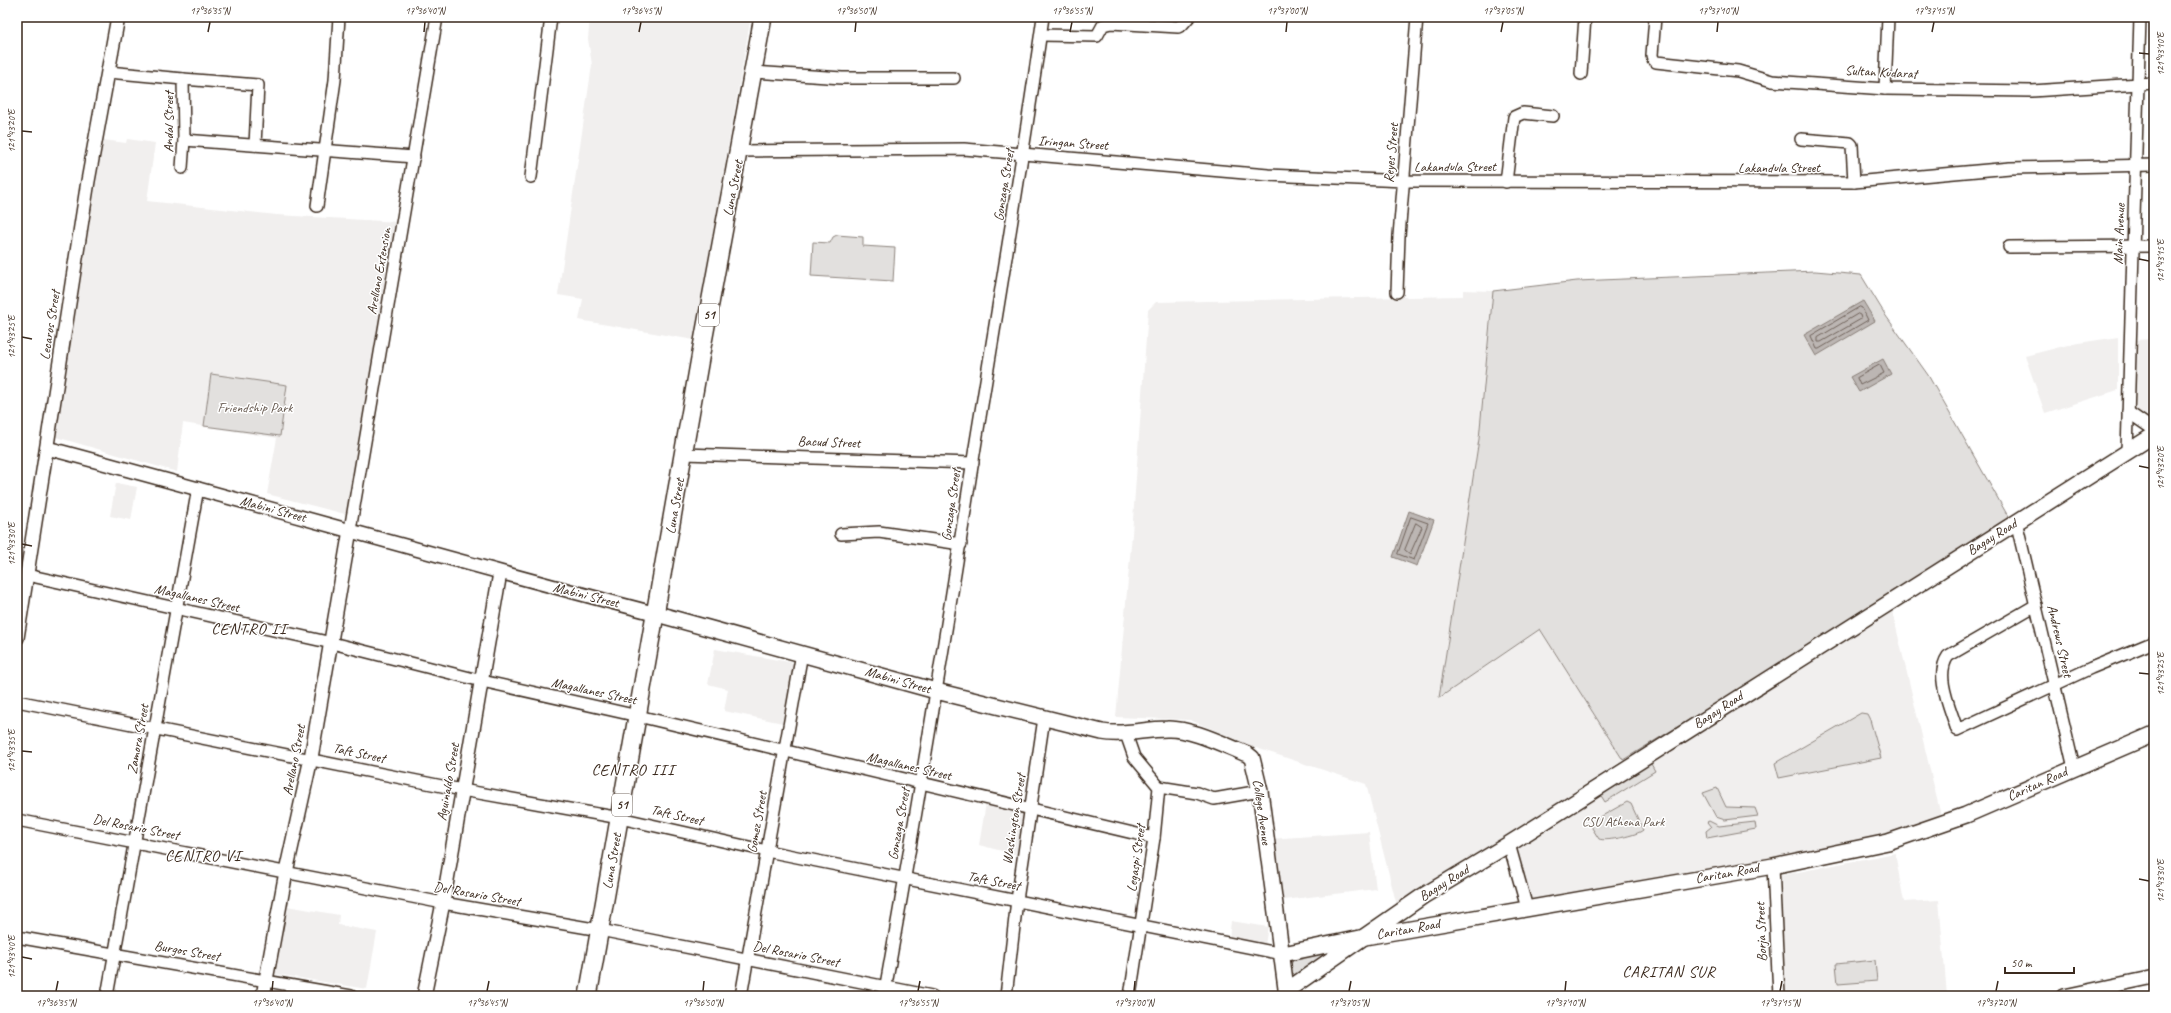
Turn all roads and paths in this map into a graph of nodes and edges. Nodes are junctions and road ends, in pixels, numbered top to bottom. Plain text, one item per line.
1 (118, 17) edge
2 (339, 17) edge
3 (437, 17) edge
4 (551, 17) edge
5 (763, 17) edge
6 (1044, 17) edge
7 (1189, 17) edge
8 (1417, 17) edge
9 (1585, 17) edge
10 (1655, 17) edge
11 (1888, 17) edge
12 (2140, 17) edge
13 (1041, 35) junction
14 (108, 72) junction
15 (754, 72) junction
16 (1581, 74) dead end
17 (954, 78) dead end
18 (183, 79) junction
19 (2139, 83) junction
20 (2154, 83) edge
21 (1885, 89) junction
22 (1554, 116) dead end
23 (1801, 139) dead end
24 (184, 140) junction
25 (255, 145) junction
26 (325, 150) junction
27 (740, 151) junction
28 (1024, 154) junction
29 (414, 157) junction
30 (2136, 165) junction
31 (2154, 165) edge
32 (182, 168) dead end
33 (531, 177) dead end
34 (1404, 181) junction
35 (1506, 182) junction
36 (1854, 182) junction
37 (317, 206) dead end
38 (2154, 246) edge
39 (2009, 247) dead end
40 (2134, 247) junction
41 (1397, 292) dead end
42 (2128, 412) junction
43 (2154, 430) edge
44 (2154, 435) edge
45 (47, 448) junction
46 (2127, 452) junction
47 (684, 454) junction
48 (973, 463) junction
49 (198, 488) junction
50 (2016, 522) junction
51 (350, 530) junction
52 (841, 534) dead end
53 (961, 544) junction
54 (500, 573) junction
55 (27, 575) junction
56 (2036, 605) junction
57 (176, 609) junction
58 (657, 614) junction
59 (17, 638) edge
60 (2154, 642) edge
61 (332, 643) junction
62 (802, 653) junction
63 (482, 681) junction
64 (2054, 685) junction
65 (936, 691) junction
66 (17, 701) edge
67 (638, 716) junction
68 (1044, 718) junction
69 (155, 728) junction
70 (1126, 734) junction
71 (2154, 734) edge
72 (785, 752) junction
73 (311, 758) junction
74 (2074, 768) junction
75 (922, 784) junction
76 (1159, 788) junction
77 (462, 790) junction
78 (1260, 791) junction
79 (1031, 808) junction
80 (620, 818) junction
81 (17, 820) edge
82 (1154, 838) junction
83 (136, 842) junction
84 (1509, 844) junction
85 (767, 851) junction
86 (1773, 866) junction
87 (286, 872) junction
88 (905, 879) junction
89 (1017, 900) junction
90 (443, 903) junction
91 (1527, 908) junction
92 (1142, 925) junction
93 (600, 930) junction
94 (17, 937) edge
95 (1364, 937) junction
96 (115, 954) junction
97 (1283, 954) junction
98 (749, 959) junction
99 (2154, 977) edge
100 (266, 980) junction
101 (884, 991) edge
102 (1286, 994) edge
103 (107, 996) edge
104 (263, 996) edge
105 (351, 996) edge
106 (424, 996) edge
107 (588, 996) edge
108 (742, 996) edge
109 (932, 996) edge
110 (1006, 996) edge
111 (1130, 996) edge
112 (1779, 996) edge
113 (2064, 996) edge

1 - 14 street, Lecaros Street
2 - 26 street
3 - 29 street, Arellano Extension
4 - 33 street
5 - 15 main road, Luna Street / 51
6 - 13 street, Gonzaga Street
7 - 13 street
8 - 34 street, Reyes Street
9 - 16 street
10 - 21 street, Sultan Kudarat
11 - 21 street
12 - 19 street, Main Avenue
13 - 28 street, Gonzaga Street
14 - 18 street, Andal Street
14 - 45 street, Lecaros Street
15 - 17 street
15 - 27 main road, Luna Street / 51
18 - 24 street, Andal Street
18 - 25 street
19 - 20 street, Sultan Kudarat
19 - 21 street, Sultan Kudarat
19 - 30 street, Main Avenue
22 - 35 street
23 - 36 street
24 - 25 street
24 - 32 street, Andal Street
25 - 26 street
26 - 29 street
26 - 37 street
27 - 28 street, Iringan Street
27 - 47 main road, Luna Street / 51
28 - 34 street, Iringan Street
28 - 48 street, Gonzaga Street
29 - 51 street, Arellano Extension
30 - 31 street, Lakandula Street
30 - 36 street, Lakandula Street
30 - 40 street, Main Avenue
34 - 35 street, Lakandula Street
34 - 41 street, Reyes Street
35 - 36 street, Lakandula Street
38 - 40 street
39 - 40 street
40 - 42 street, Main Avenue
42 - 43 street
42 - 46 street, Main Avenue
44 - 46 main road, Bagay Road
45 - 49 street, Mabini Street
45 - 55 street, Lecaros Street
46 - 50 main road, Bagay Road
47 - 48 street, Bacud Street
47 - 58 main road, Luna Street / 51
48 - 53 street, Gonzaga Street
49 - 51 street, Mabini Street
49 - 57 street, Zamora Street
50 - 56 street, Andrews Street
50 - 84 main road, Bagay Road
51 - 54 street, Mabini Street
51 - 61 street, Arellano Street
52 - 53 street
53 - 65 street, Gonzaga Street
54 - 58 street, Mabini Street
54 - 63 street, Aguinaldo Street
55 - 57 street, Magallanes Street
55 - 59 street, Lecaros Street
56 - 64 street, Andrews Street
56 - 64 street
57 - 61 street, Magallanes Street
57 - 69 street, Zamora Street
58 - 62 main road, Mabini Street
58 - 67 main road, Luna Street / 51
60 - 64 street
61 - 63 street, Magallanes Street
61 - 73 street, Arellano Street
62 - 65 main road, Mabini Street
62 - 72 street, Gomez Street
63 - 67 street, Magallanes Street
63 - 77 street, Aguinaldo Street
64 - 74 street, Andrews Street
65 - 68 main road, Mabini Street
65 - 75 street, Gonzaga Street
66 - 69 street, Taft Street
67 - 72 street, Magallanes Street
67 - 80 main road, Luna Street / 51
68 - 70 main road, Mabini Street
68 - 79 street, Washington Street
69 - 73 street, Taft Street
69 - 83 street, Zamora Street
70 - 76 street
70 - 78 main road, College Avenue
71 - 74 main road, Caritan Road
72 - 75 street, Magallanes Street
72 - 85 street, Gomez Street
73 - 77 street, Taft Street
73 - 87 street, Arellano Street
74 - 86 main road, Caritan Road
75 - 79 street, Magallanes Street
75 - 88 street, Gonzaga Street
76 - 78 street
76 - 82 street, Legaspi Street
77 - 80 street, Taft Street
77 - 90 street, Aguinaldo Street
78 - 97 main road, College Avenue
79 - 82 street, Magallanes Street
79 - 89 street, Washington Street
80 - 85 street, Taft Street
80 - 93 main road, Luna Street / 51
81 - 83 street, Del Rosario Street
82 - 92 street, Legaspi Street
83 - 87 street, Del Rosario Street
83 - 96 street, Zamora Street
84 - 91 street
84 - 95 main road, Bagay Road
85 - 88 street, Taft Street
85 - 98 street, Gomez Street
86 - 91 main road, Caritan Road
86 - 112 street, Borja Street
87 - 90 street, Del Rosario Street
87 - 100 street, Arellano Street
88 - 89 street, Taft Street
88 - 101 street, Gonzaga Street
89 - 92 street, Taft Street
89 - 110 street, Washington Street
90 - 93 street, Del Rosario Street
90 - 106 street, Aguinaldo Street
91 - 95 main road, Caritan Road
92 - 97 street, Taft Street
92 - 111 street, Legaspi Street
93 - 98 street, Del Rosario Street
93 - 107 main road, Luna Street / 51
94 - 96 street, Burgos Street
95 - 97 main road, Caritan Road
95 - 102 main road, Bagay Road
96 - 100 street, Burgos Street
96 - 103 street, Zamora Street
97 - 102 main road, College Avenue
98 - 101 street, Del Rosario Street
98 - 108 street, Gomez Street
99 - 113 street
100 - 104 street, Arellano Street
100 - 105 street, Burgos Street
101 - 109 street, Del Rosario Street

